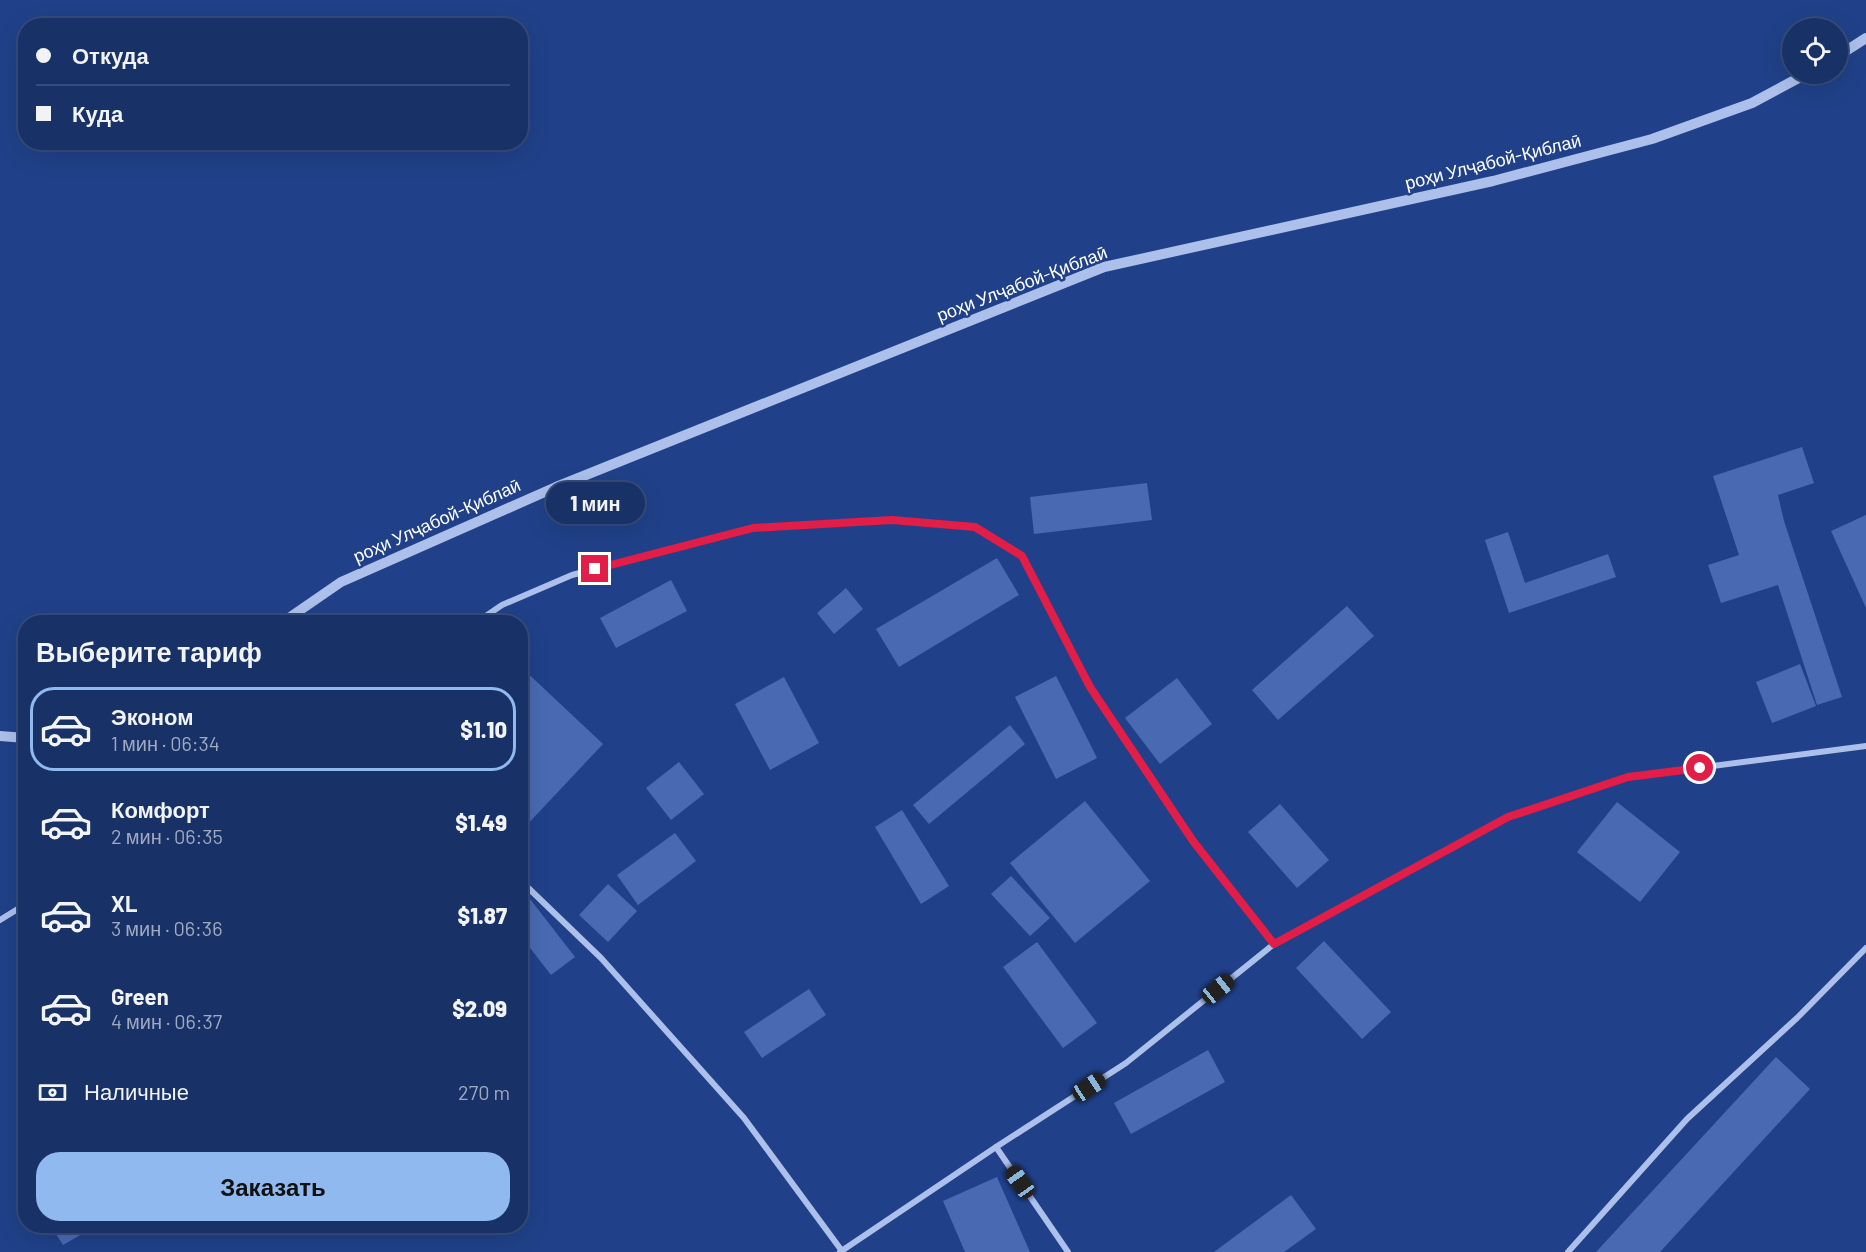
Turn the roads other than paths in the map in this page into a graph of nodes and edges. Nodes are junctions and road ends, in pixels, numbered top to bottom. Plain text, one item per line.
1 (1866, 38) edge
2 (1848, 50) edge
3 (1787, 84) edge
4 (293, 615) edge
5 (487, 615) edge
6 (0, 736) edge
7 (18, 737) edge
8 (1866, 746) edge
9 (528, 888) edge
10 (18, 909) edge
11 (0, 920) edge
12 (1274, 944) junction
13 (1866, 948) edge
14 (996, 1147) junction
15 (841, 1251) edge
16 (1068, 1252) edge
17 (1568, 1252) edge

1 - 2 street
3 - 4 street, роҳи Улҷабой-Қиблаӣ
5 - 12 street
6 - 7 street
8 - 12 street
9 - 15 street
10 - 11 street
12 - 14 street
13 - 17 street
14 - 15 street
14 - 16 street

